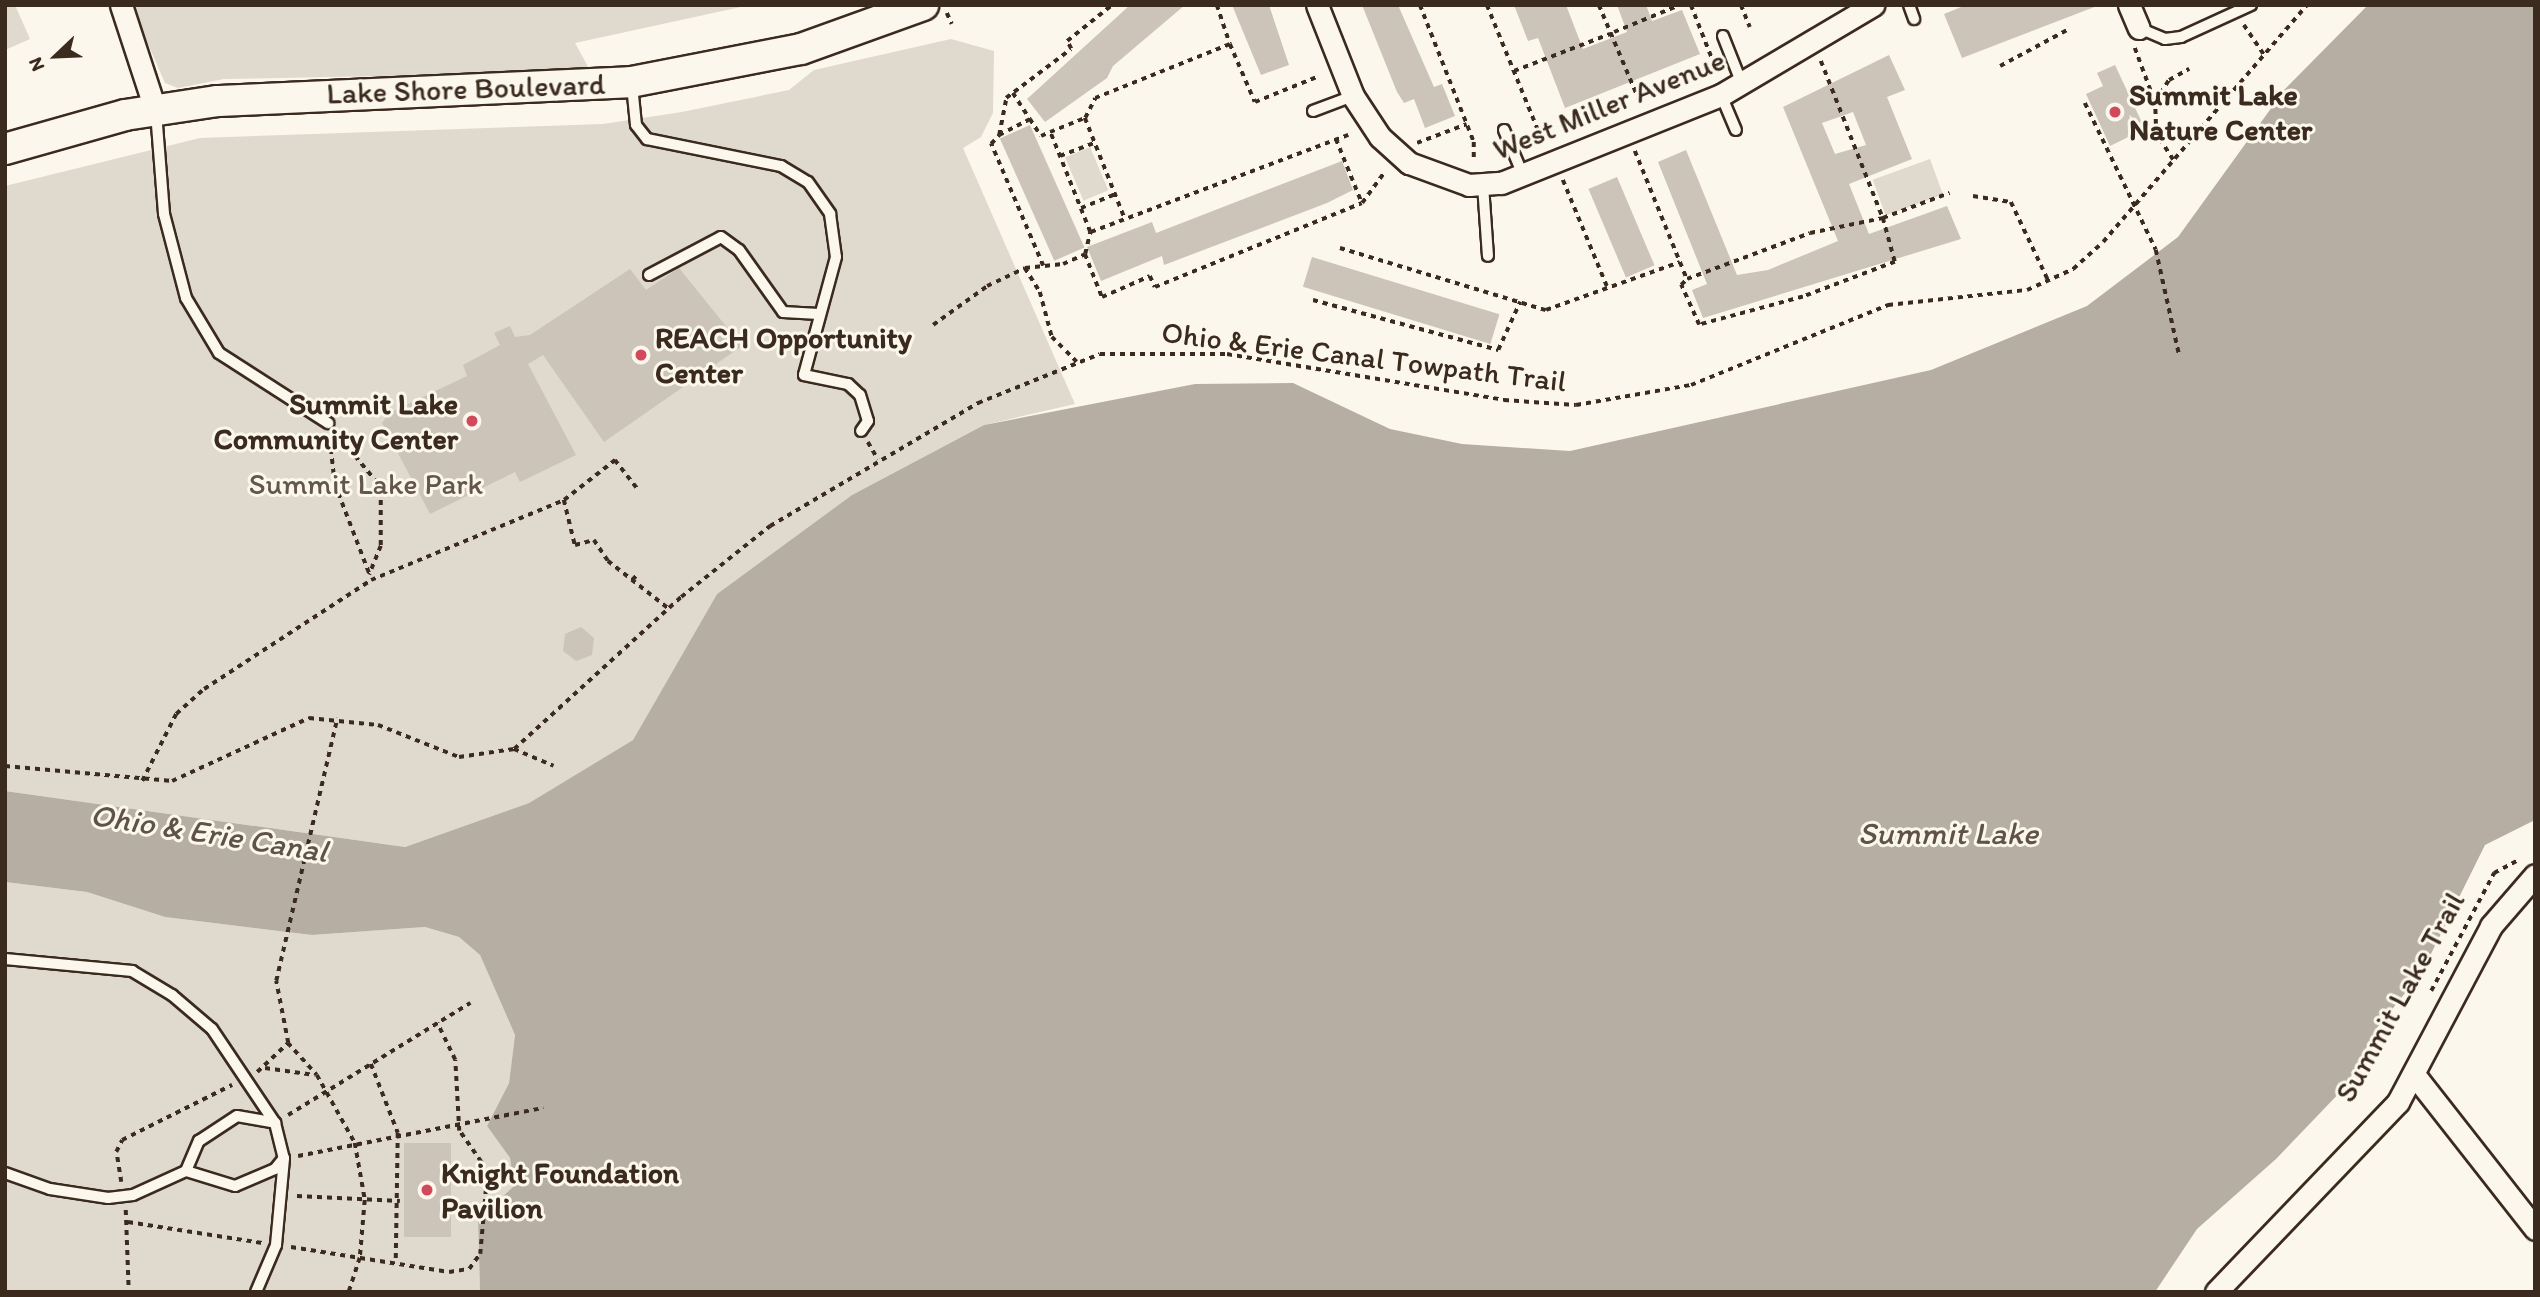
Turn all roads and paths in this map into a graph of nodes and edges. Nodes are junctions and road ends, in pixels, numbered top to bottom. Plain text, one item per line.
1 (121, 5) edge
2 (922, 5) edge
3 (1112, 5) edge
4 (1217, 5) edge
5 (1317, 5) edge
6 (1420, 5) edge
7 (1488, 5) edge
8 (1599, 5) edge
9 (1691, 5) edge
10 (1741, 5) edge
11 (1909, 5) edge
12 (2129, 5) edge
13 (2251, 5) edge
14 (2307, 5) edge
15 (1676, 6) edge
16 (1866, 7) edge
17 (2237, 11) junction
18 (1914, 19) dead end
19 (1750, 27) dead end
20 (2067, 30) dead end
21 (1612, 33) junction
22 (1723, 36) dead end
23 (2136, 36) junction
24 (1230, 44) junction
25 (2264, 55) junction
26 (1821, 61) dead end
27 (2000, 66) dead end
28 (2189, 69) dead end
29 (1514, 71) junction
30 (1717, 71) dead end
31 (1319, 76) dead end
32 (631, 82) junction
33 (1742, 84) junction
34 (1013, 93) junction
35 (1721, 95) junction
36 (1353, 96) junction
37 (1640, 102) dead end
38 (2155, 102) junction
39 (2085, 103) dead end
40 (155, 109) junction
41 (1313, 111) dead end
42 (1085, 118) junction
43 (1030, 119) junction
44 (1467, 124) junction
45 (1504, 130) dead end
46 (1736, 130) dead end
47 (1050, 132) junction
48 (999, 135) junction
49 (1348, 135) dead end
50 (1336, 139) junction
51 (1542, 140) dead end
52 (1095, 143) junction
53 (1417, 143) dead end
54 (5, 149) edge
55 (1635, 151) dead end
56 (1060, 156) junction
57 (1474, 159) dead end
58 (2174, 161) junction
59 (1384, 173) dead end
60 (1523, 175) junction
61 (1563, 180) dead end
62 (1483, 185) junction
63 (1949, 193) dead end
64 (1115, 194) junction
65 (1973, 196) dead end
66 (1362, 203) junction
67 (2134, 207) junction
68 (1081, 208) junction
69 (1883, 218) junction
70 (1125, 219) junction
71 (1090, 232) junction
72 (1340, 248) dead end
73 (1085, 254) junction
74 (1488, 256) dead end
75 (1680, 262) junction
76 (1043, 267) junction
77 (1025, 268) junction
78 (649, 275) dead end
79 (1687, 279) junction
80 (2049, 282) junction
81 (1607, 286) junction
82 (1313, 300) dead end
83 (1520, 302) junction
84 (819, 314) junction
85 (933, 325) dead end
86 (2179, 354) dead end
87 (1077, 362) junction
88 (328, 424) junction
89 (861, 431) dead end
90 (638, 489) dead end
91 (564, 500) junction
92 (638, 574) dead end
93 (369, 575) junction
94 (372, 580) junction
95 (632, 580) junction
96 (668, 608) junction
97 (337, 718) junction
98 (514, 749) junction
99 (5, 766) edge
100 (554, 766) dead end
101 (142, 780) junction
102 (2529, 867) edge
103 (5, 959) edge
104 (2426, 999) dead end
105 (470, 1003) dead end
106 (438, 1023) junction
107 (288, 1043) junction
108 (370, 1065) junction
109 (265, 1068) junction
110 (317, 1075) junction
111 (248, 1076) junction
112 (2416, 1077) junction
113 (327, 1091) junction
114 (543, 1108) dead end
115 (275, 1122) junction
116 (398, 1133) junction
117 (355, 1143) junction
118 (284, 1158) junction
119 (186, 1171) junction
120 (5, 1173) edge
121 (284, 1195) junction
122 (124, 1196) junction
123 (365, 1200) junction
124 (400, 1201) junction
125 (128, 1222) junction
126 (2535, 1229) edge
127 (276, 1245) junction
128 (360, 1258) junction
129 (396, 1264) junction
130 (2225, 1288) edge
131 (129, 1292) edge
132 (256, 1292) edge
133 (349, 1292) edge

1 - 40 street
2 - 32 main road, Lake Shore Boulevard
3 - 34 path
4 - 24 path
5 - 36 street, West Miller Avenue
6 - 44 path
7 - 29 path
8 - 21 path
9 - 30 path
10 - 19 path
11 - 18 lane
12 - 23 street
13 - 17 lane
14 - 25 path, Ohio & Erie Canal Towpath Trail
15 - 21 path
16 - 33 street, West Miller Avenue
17 - 23 lane
17 - 25 path
20 - 27 path
21 - 29 path
21 - 37 path
22 - 33 lane
23 - 38 path
24 - 31 path
24 - 42 path
25 - 58 path, Ohio & Erie Canal Towpath Trail
26 - 69 path
28 - 38 path
29 - 51 path
32 - 40 main road, Lake Shore Boulevard
32 - 84 lane
33 - 35 street, West Miller Avenue
34 - 43 path
34 - 48 path
35 - 46 lane
35 - 60 street, West Miller Avenue
36 - 41 lane
36 - 62 street, West Miller Avenue
38 - 58 path
39 - 67 path
40 - 54 main road, Lake Shore Boulevard
40 - 88 lane
42 - 47 path
42 - 52 path
43 - 47 path
43 - 48 path
44 - 53 path
44 - 57 path
45 - 60 lane
47 - 56 path
48 - 76 path
49 - 50 path
50 - 66 path
50 - 70 path
52 - 56 path
52 - 64 path
55 - 75 path
56 - 68 path
58 - 67 path, Ohio & Erie Canal Towpath Trail
59 - 66 path
60 - 62 street, West Miller Avenue
61 - 81 path
62 - 74 lane
63 - 69 path
64 - 68 path
64 - 70 path
65 - 80 path
66 - 73 path
67 - 80 path, Ohio & Erie Canal Towpath Trail
67 - 86 path
68 - 71 path
69 - 79 path
69 - 79 path
70 - 71 path
71 - 73 path
72 - 83 path
73 - 76 path
75 - 79 path
75 - 81 path
76 - 77 path
77 - 85 path
77 - 87 path
78 - 84 lane
80 - 87 path, Ohio & Erie Canal Towpath Trail
81 - 83 path
82 - 83 path
84 - 89 lane
87 - 96 path, Ohio & Erie Canal Towpath Trail
88 - 93 path
88 - 93 path
90 - 91 path
91 - 94 path
91 - 95 path
92 - 95 path
93 - 94 path
94 - 101 path
95 - 96 path
96 - 98 path, Ohio & Erie Canal Towpath Trail
97 - 98 path
97 - 101 path
97 - 107 path
98 - 100 path
99 - 101 path
102 - 104 path, Summit Lake Trail
102 - 112 street
103 - 111 lane
105 - 106 path
106 - 108 path
106 - 129 path
107 - 109 path
107 - 110 path
108 - 113 path
108 - 116 path
109 - 110 path
109 - 111 path
110 - 113 path
111 - 115 lane
111 - 122 path
112 - 126 street
112 - 130 street
113 - 115 path
113 - 117 path
114 - 116 path
115 - 118 lane
115 - 119 lane
116 - 117 path
116 - 124 path
117 - 118 path
117 - 123 path
118 - 119 lane
118 - 121 lane
119 - 122 lane
120 - 122 lane
121 - 123 path
121 - 127 lane
122 - 125 path
123 - 124 path
123 - 128 path
124 - 129 path
125 - 127 path
125 - 131 path
127 - 128 path
127 - 132 lane
128 - 129 path
128 - 133 path

